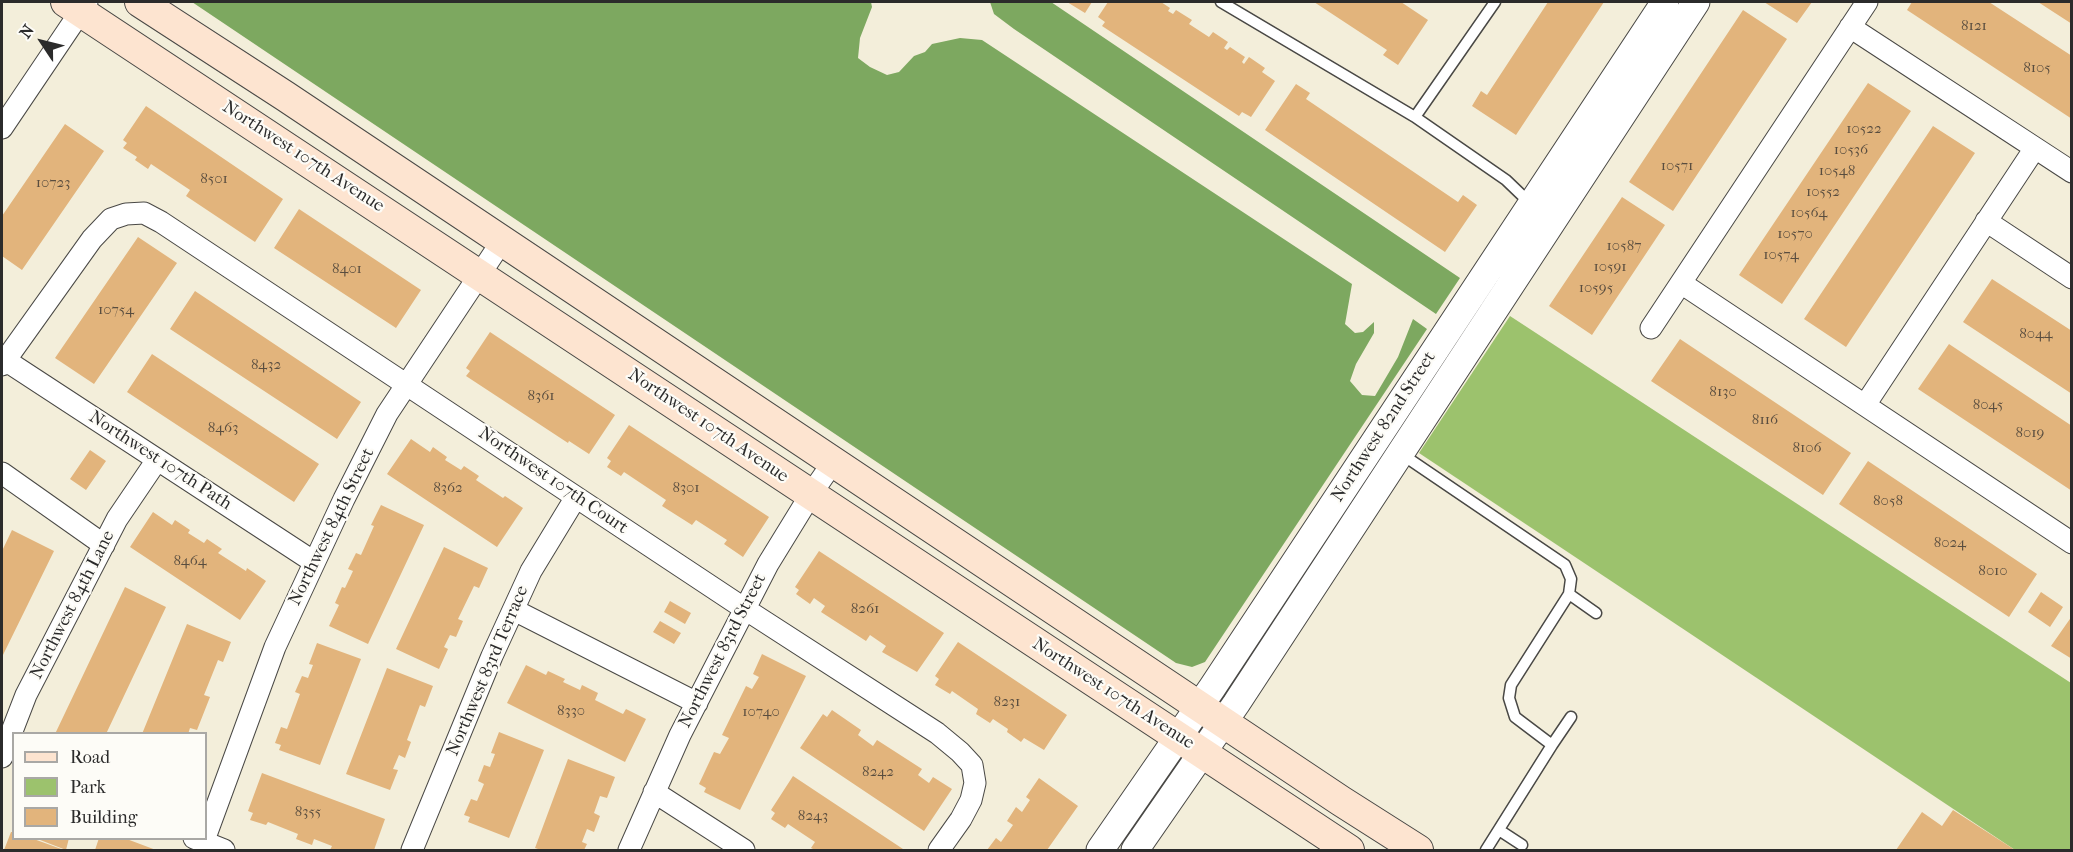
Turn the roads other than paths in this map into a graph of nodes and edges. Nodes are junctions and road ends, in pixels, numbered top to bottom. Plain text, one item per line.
1 (140, 2) edge
2 (1221, 2) edge
3 (1495, 2) edge
4 (1665, 2) edge
5 (1696, 2) edge
6 (1867, 2) edge
7 (78, 5) edge
8 (1850, 27) junction
9 (1415, 117) junction
10 (2, 128) edge
11 (2035, 148) junction
12 (2072, 172) edge
13 (1532, 204) junction
14 (1986, 221) junction
15 (502, 241) junction
16 (480, 274) junction
17 (2072, 278) edge
18 (1681, 283) junction
19 (1651, 328) dead end
20 (3, 363) edge
21 (407, 384) junction
22 (1865, 405) junction
23 (1400, 453) junction
24 (157, 460) junction
25 (834, 461) junction
26 (2, 473) edge
27 (811, 494) junction
28 (576, 496) junction
29 (2072, 543) edge
30 (104, 545) junction
31 (314, 562) junction
32 (1569, 594) junction
33 (514, 609) junction
34 (745, 609) junction
35 (1596, 613) dead end
36 (697, 703) junction
37 (1212, 714) junction
38 (1571, 717) dead end
39 (5, 742) edge
40 (1191, 745) junction
41 (1552, 745) junction
42 (654, 792) junction
43 (207, 825) edge
44 (1499, 830) junction
45 (201, 841) edge
46 (1522, 845) dead end
47 (224, 850) edge
48 (412, 850) edge
49 (629, 850) edge
50 (744, 850) edge
51 (939, 850) edge
52 (1100, 850) edge
53 (1135, 850) edge
54 (1350, 850) edge
55 (1418, 850) edge
56 (1486, 850) edge

1 - 15 main road, Northwest 107th Avenue
2 - 9 lane
3 - 9 lane
4 - 13 street, Northwest 82nd Street
5 - 23 street, Northwest 82nd Street
6 - 8 street
7 - 10 street
7 - 16 main road, Northwest 107th Avenue
8 - 11 street
8 - 18 street
9 - 13 lane
11 - 12 street
11 - 14 street
13 - 37 street, Northwest 82nd Street
14 - 17 street
14 - 22 street
15 - 16 street, Northwest 84th Street
15 - 25 main road, Northwest 107th Avenue
16 - 21 street, Northwest 84th Street
16 - 27 main road, Northwest 107th Avenue
18 - 19 street
18 - 22 street
20 - 21 street, Northwest 107th Court
20 - 24 street, Northwest 107th Path
21 - 28 street, Northwest 107th Court
21 - 31 street, Northwest 84th Street
22 - 29 street
23 - 32 lane
23 - 37 street, Northwest 82nd Street
24 - 30 street, Northwest 84th Lane
24 - 31 street, Northwest 107th Path
25 - 27 street, Northwest 83rd Street
25 - 37 main road, Northwest 107th Avenue
26 - 30 street
27 - 34 street, Northwest 83rd Street
27 - 40 main road, Northwest 107th Avenue
28 - 33 street, Northwest 83rd Terrace
28 - 34 street, Northwest 107th Court
30 - 39 street, Northwest 84th Lane
31 - 43 street, Northwest 84th Street
32 - 35 lane
32 - 41 lane
33 - 36 street
33 - 48 street, Northwest 83rd Terrace
34 - 36 street, Northwest 83rd Street
34 - 51 street, Northwest 107th Court
36 - 42 street, Northwest 83rd Street
37 - 40 street, Northwest 82nd Street
37 - 55 main road, Northwest 107th Avenue
38 - 41 lane
40 - 52 street, Northwest 82nd Street
40 - 53 street, Northwest 82nd Street
40 - 54 main road, Northwest 107th Avenue
41 - 44 lane
42 - 49 street, Northwest 83rd Street
42 - 50 street
44 - 46 lane
44 - 56 lane
45 - 47 street

